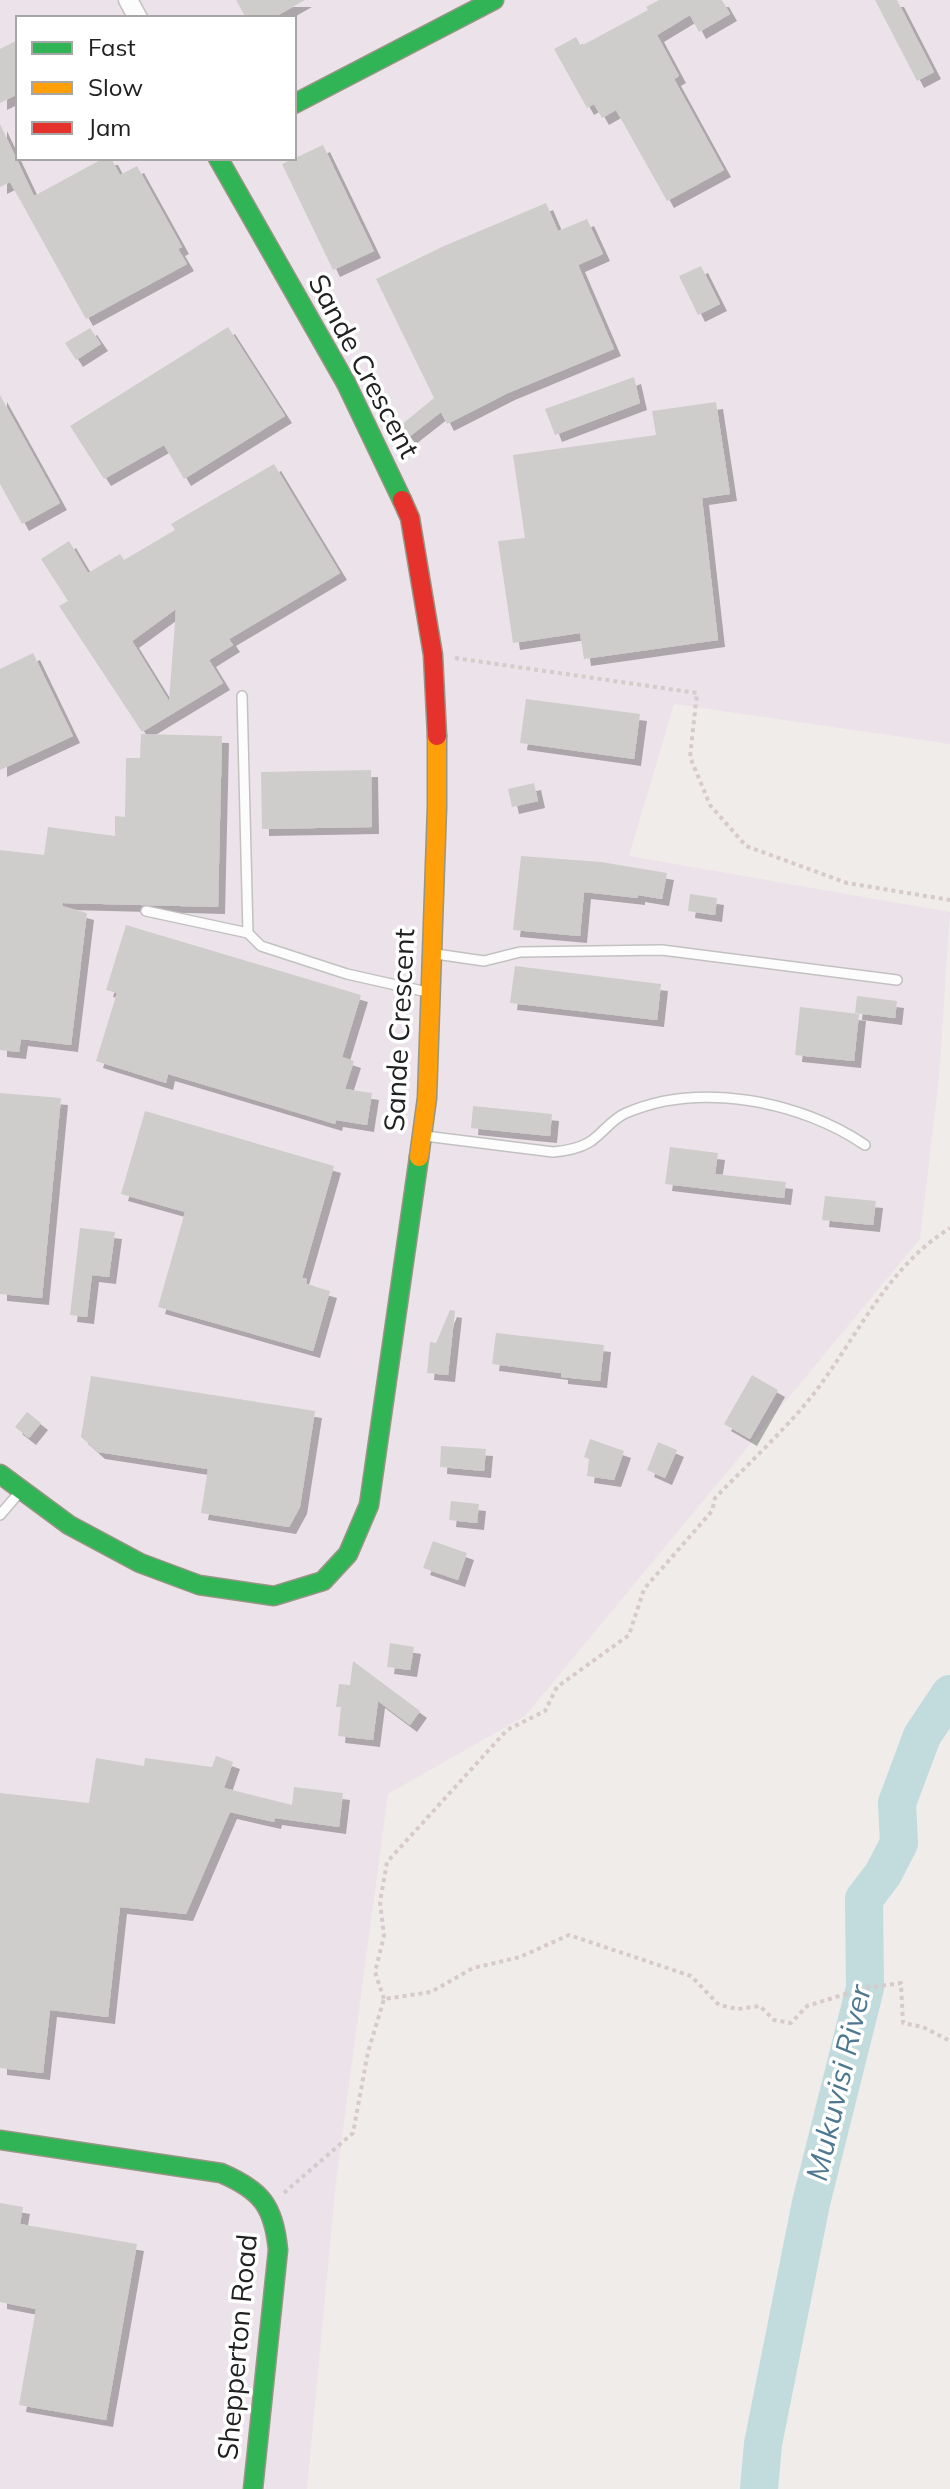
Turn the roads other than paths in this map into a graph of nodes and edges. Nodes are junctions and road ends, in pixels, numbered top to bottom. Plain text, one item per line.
1 (494, 0) edge
2 (296, 103) edge
3 (219, 160) edge
4 (242, 696) dead end
5 (146, 911) dead end
6 (248, 933) junction
7 (433, 954) junction
8 (897, 980) dead end
9 (430, 993) junction
10 (421, 1136) junction
11 (865, 1145) dead end
12 (0, 1474) edge
13 (21, 1490) junction
14 (0, 1515) edge
15 (0, 2140) edge
16 (253, 2489) edge

1 - 2 street
3 - 7 street, Sande Crescent
4 - 6 lane
5 - 6 lane
6 - 9 lane
7 - 8 lane
7 - 9 street, Sande Crescent
9 - 10 street, Sande Crescent
10 - 11 lane
10 - 13 street, Sande Crescent
12 - 13 street, Sande Crescent
13 - 14 lane
15 - 16 street, Shepperton Road

